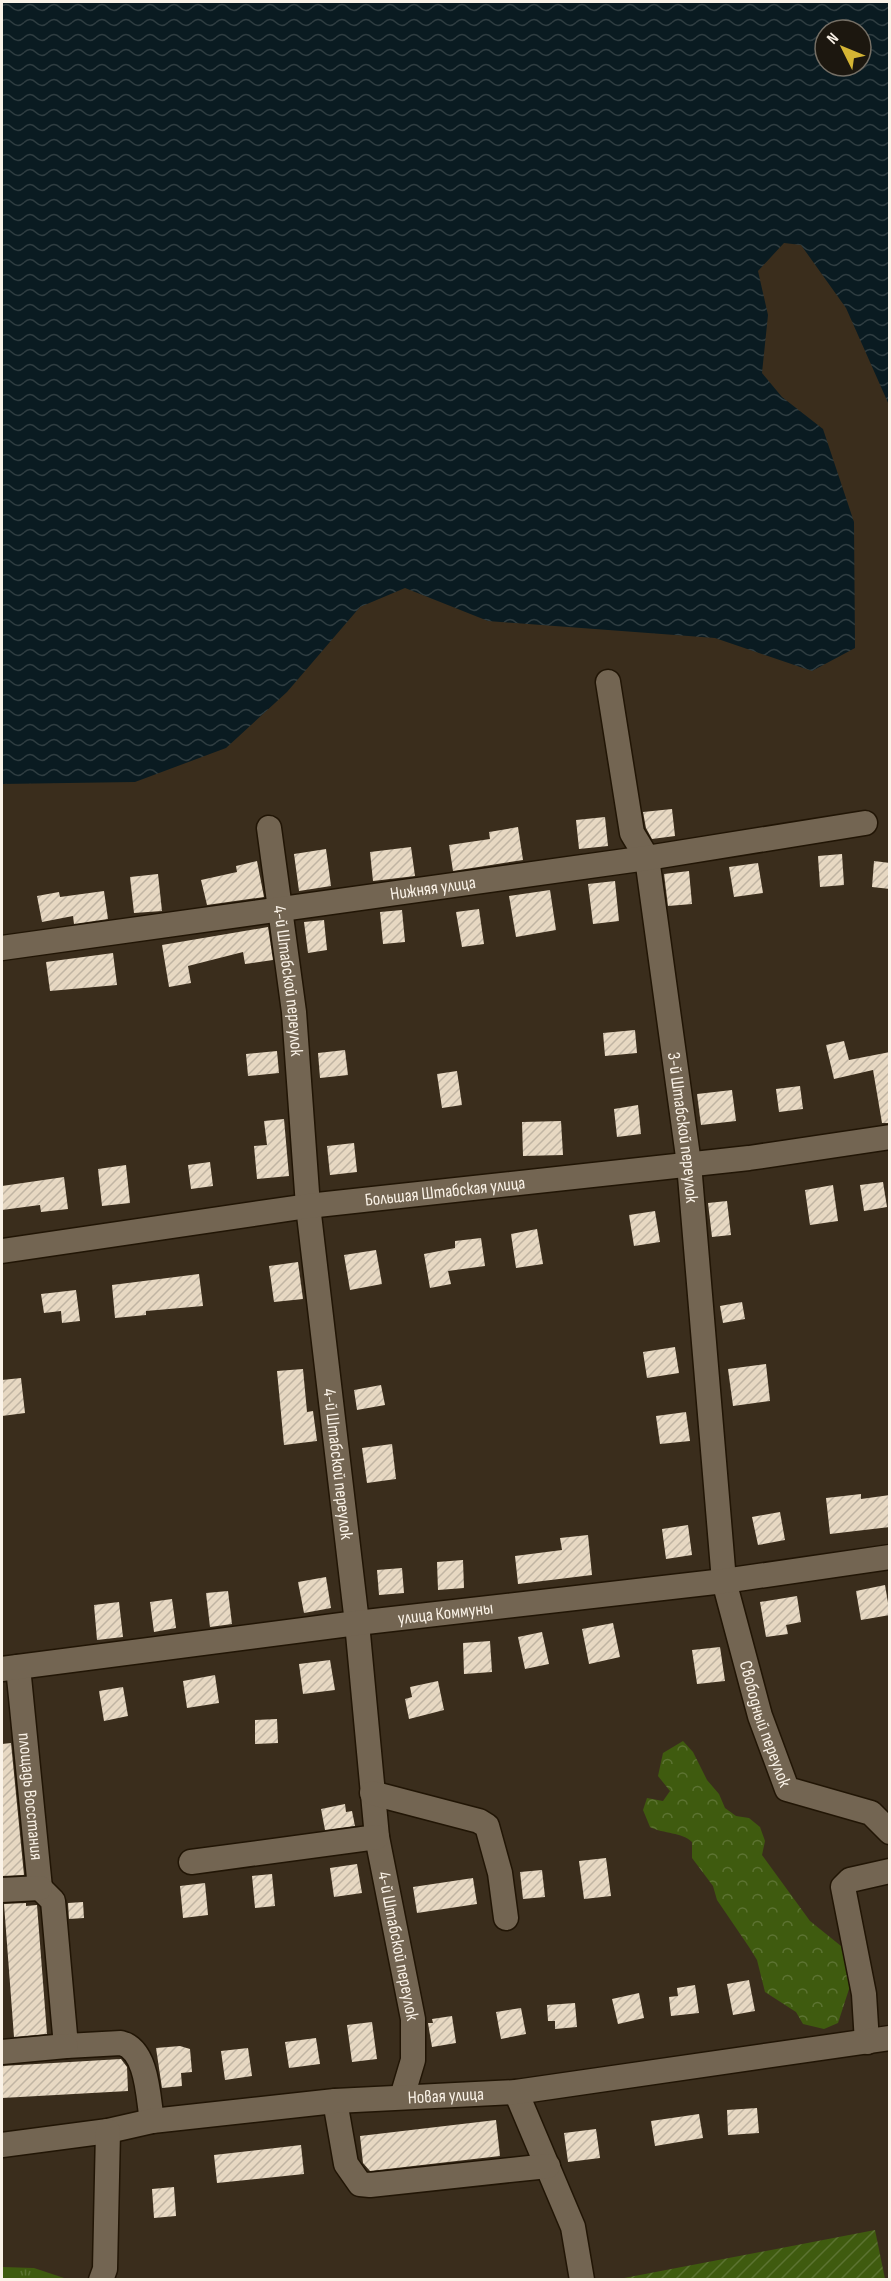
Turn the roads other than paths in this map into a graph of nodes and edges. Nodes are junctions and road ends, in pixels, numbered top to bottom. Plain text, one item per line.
1 (608, 682) dead end
2 (865, 823) dead end
3 (269, 828) dead end
4 (647, 858) junction
5 (281, 907) junction
6 (2, 948) edge
7 (890, 1137) edge
8 (689, 1164) junction
9 (308, 1206) junction
10 (2, 1251) edge
11 (890, 1557) edge
12 (724, 1581) junction
13 (357, 1623) junction
14 (10, 1668) edge
15 (372, 1793) junction
16 (890, 1832) edge
17 (377, 1838) junction
18 (191, 1862) dead end
19 (890, 1870) edge
20 (40, 1888) junction
21 (2, 1890) edge
22 (506, 1918) dead end
23 (878, 2040) edge
24 (66, 2046) junction
25 (2, 2052) edge
26 (516, 2092) junction
27 (402, 2097) junction
28 (335, 2101) junction
29 (152, 2121) junction
30 (108, 2131) junction
31 (2, 2145) edge
32 (548, 2166) junction
33 (101, 2280) edge
34 (582, 2280) edge

1 - 4 street, 3-й Штабской переулок
2 - 4 street, Нижняя улица
3 - 5 street, 4-й Штабской переулок
4 - 5 street, Нижняя улица
4 - 8 street, 3-й Штабской переулок
5 - 6 street, Нижняя улица
5 - 9 street, 4-й Штабской переулок
7 - 8 street, Большая Штабская улица
8 - 9 street, Большая Штабская улица
8 - 12 street, 3-й Штабской переулок
9 - 10 street, Большая Штабская улица
9 - 13 street, 4-й Штабской переулок
11 - 12 street, улица Коммуны
12 - 13 street, улица Коммуны
12 - 16 street, Свободный переулок
13 - 14 street, улица Коммуны
13 - 15 street, 4-й Штабской переулок
14 - 20 street, площадь Восстания
15 - 17 street, 4-й Штабской переулок
15 - 22 street
17 - 18 street
17 - 27 street, 4-й Штабской переулок
19 - 23 street
20 - 21 street, площадь Восстания
20 - 24 street
23 - 26 street, Новая улица
24 - 25 street
24 - 29 street
26 - 27 street, Новая улица
26 - 32 street
27 - 28 street, Новая улица
28 - 29 street, Новая улица
28 - 32 street
29 - 30 street, Новая улица
30 - 31 street, Новая улица
30 - 33 street
32 - 34 street

